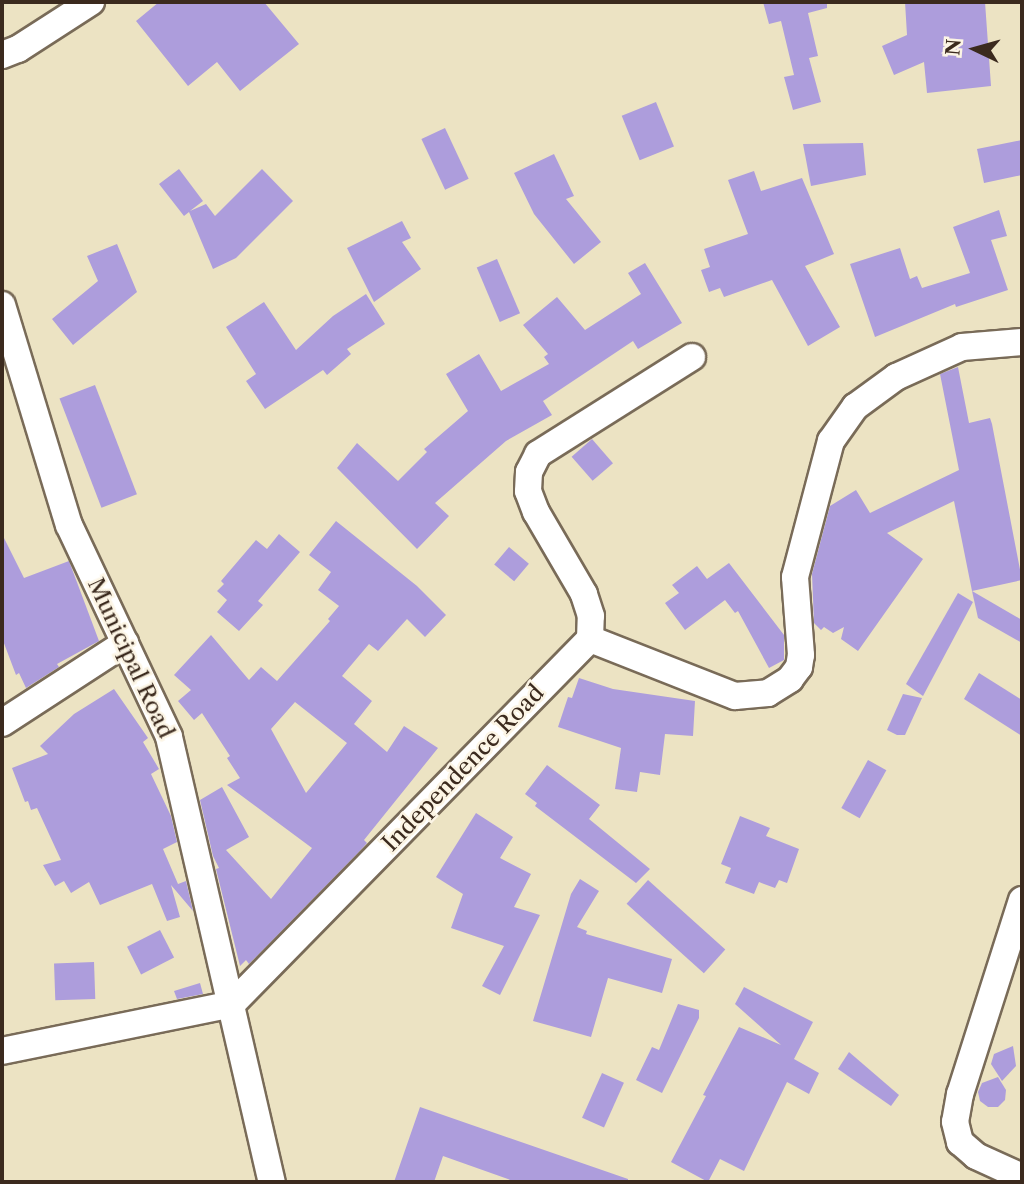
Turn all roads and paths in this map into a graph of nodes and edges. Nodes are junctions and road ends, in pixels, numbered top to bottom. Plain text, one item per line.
1 (91, 2) edge
2 (2, 55) edge
3 (2, 305) edge
4 (1022, 342) edge
5 (692, 357) dead end
6 (590, 639) junction
7 (125, 642) junction
8 (2, 723) edge
9 (1022, 900) edge
10 (232, 1004) junction
11 (2, 1051) edge
12 (1022, 1177) edge
13 (272, 1182) edge

1 - 2 street
3 - 7 street, Municipal Road
4 - 6 street
5 - 6 street
6 - 10 street, Independence Road
7 - 8 street
7 - 10 street, Municipal Road
9 - 12 street
10 - 11 street
10 - 13 street, Municipal Road

